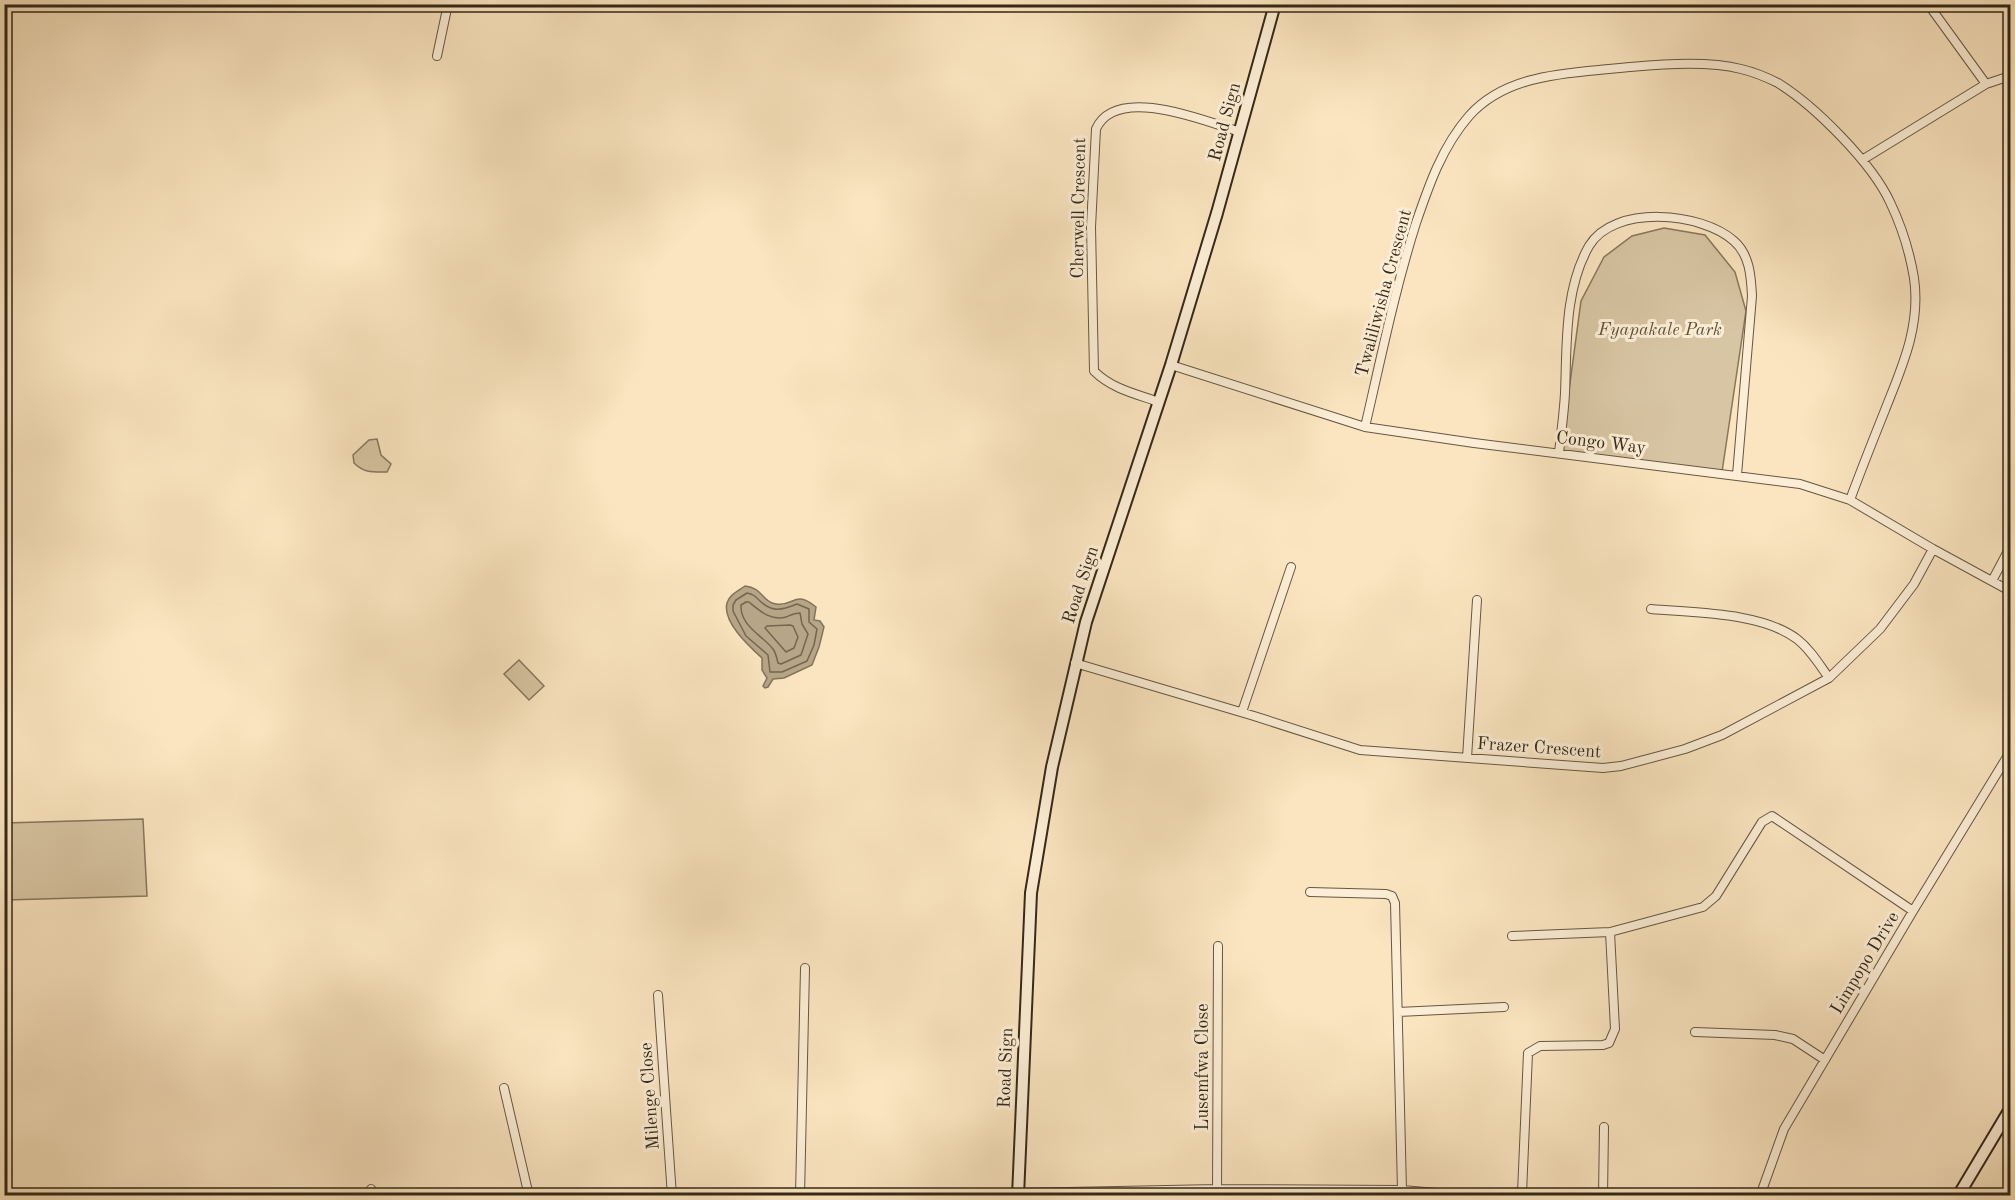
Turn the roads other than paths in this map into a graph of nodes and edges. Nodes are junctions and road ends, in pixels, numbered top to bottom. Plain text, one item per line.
1 (448, 4) edge
2 (1275, 4) edge
3 (1928, 4) edge
4 (437, 56) dead end
5 (2010, 76) edge
6 (1986, 84) junction
7 (1240, 132) junction
8 (1862, 160) junction
9 (1171, 365) junction
10 (1159, 402) junction
11 (1365, 427) junction
12 (1559, 453) junction
13 (1737, 475) junction
14 (1850, 500) junction
15 (2010, 548) edge
16 (1933, 549) junction
17 (1291, 567) dead end
18 (1992, 581) junction
19 (2010, 591) edge
20 (1477, 600) dead end
21 (1651, 609) dead end
22 (1075, 663) junction
23 (1829, 678) junction
24 (1242, 712) junction
25 (2010, 752) edge
26 (1467, 758) junction
27 (1310, 892) dead end
28 (1913, 911) junction
29 (1610, 932) junction
30 (1512, 936) dead end
31 (1218, 946) dead end
32 (806, 968) dead end
33 (658, 995) dead end
34 (1504, 1007) dead end
35 (1398, 1012) junction
36 (1695, 1032) dead end
37 (1825, 1060) junction
38 (504, 1088) dead end
39 (2010, 1109) edge
40 (1604, 1127) dead end
41 (1402, 1190) junction
42 (1217, 1192) edge
43 (1522, 1193) junction
44 (1018, 1194) edge
45 (529, 1196) edge
46 (672, 1196) edge
47 (800, 1196) edge
48 (1579, 1196) edge
49 (1603, 1196) edge
50 (1760, 1196) edge
51 (1958, 1196) edge

1 - 4 street
2 - 7 main road, Road Sign
3 - 6 street
5 - 6 street
6 - 8 street
7 - 9 main road, Road Sign
7 - 10 street, Cherwell Crescent
8 - 11 street, Twaliliwisha Crescent
8 - 14 street, Twaliliwisha Crescent
9 - 10 main road, Road Sign
9 - 11 street, Congo Way
10 - 22 main road, Road Sign
11 - 12 street, Congo Way
12 - 13 street, Congo Way
12 - 13 street
13 - 14 street, Congo Way
14 - 16 street, Congo Way
15 - 18 street
16 - 18 street, Congo Way
16 - 23 street, Frazer Crescent
17 - 24 street
18 - 19 street, Congo Way
20 - 26 street
21 - 23 street
22 - 24 street, Frazer Crescent
22 - 44 main road, Road Sign
23 - 26 street, Frazer Crescent
24 - 26 street, Frazer Crescent
25 - 28 street, Limpopo Drive
27 - 35 street
28 - 29 street
28 - 37 street, Limpopo Drive
29 - 30 street
29 - 43 street
31 - 42 street, Lusemfwa Close
32 - 47 street
33 - 46 street, Milenge Close
34 - 35 street
35 - 41 street
36 - 37 street
37 - 50 street, Limpopo Drive
38 - 45 street
39 - 51 main road
40 - 49 street
41 - 42 street
41 - 43 street
42 - 44 street
43 - 48 street

